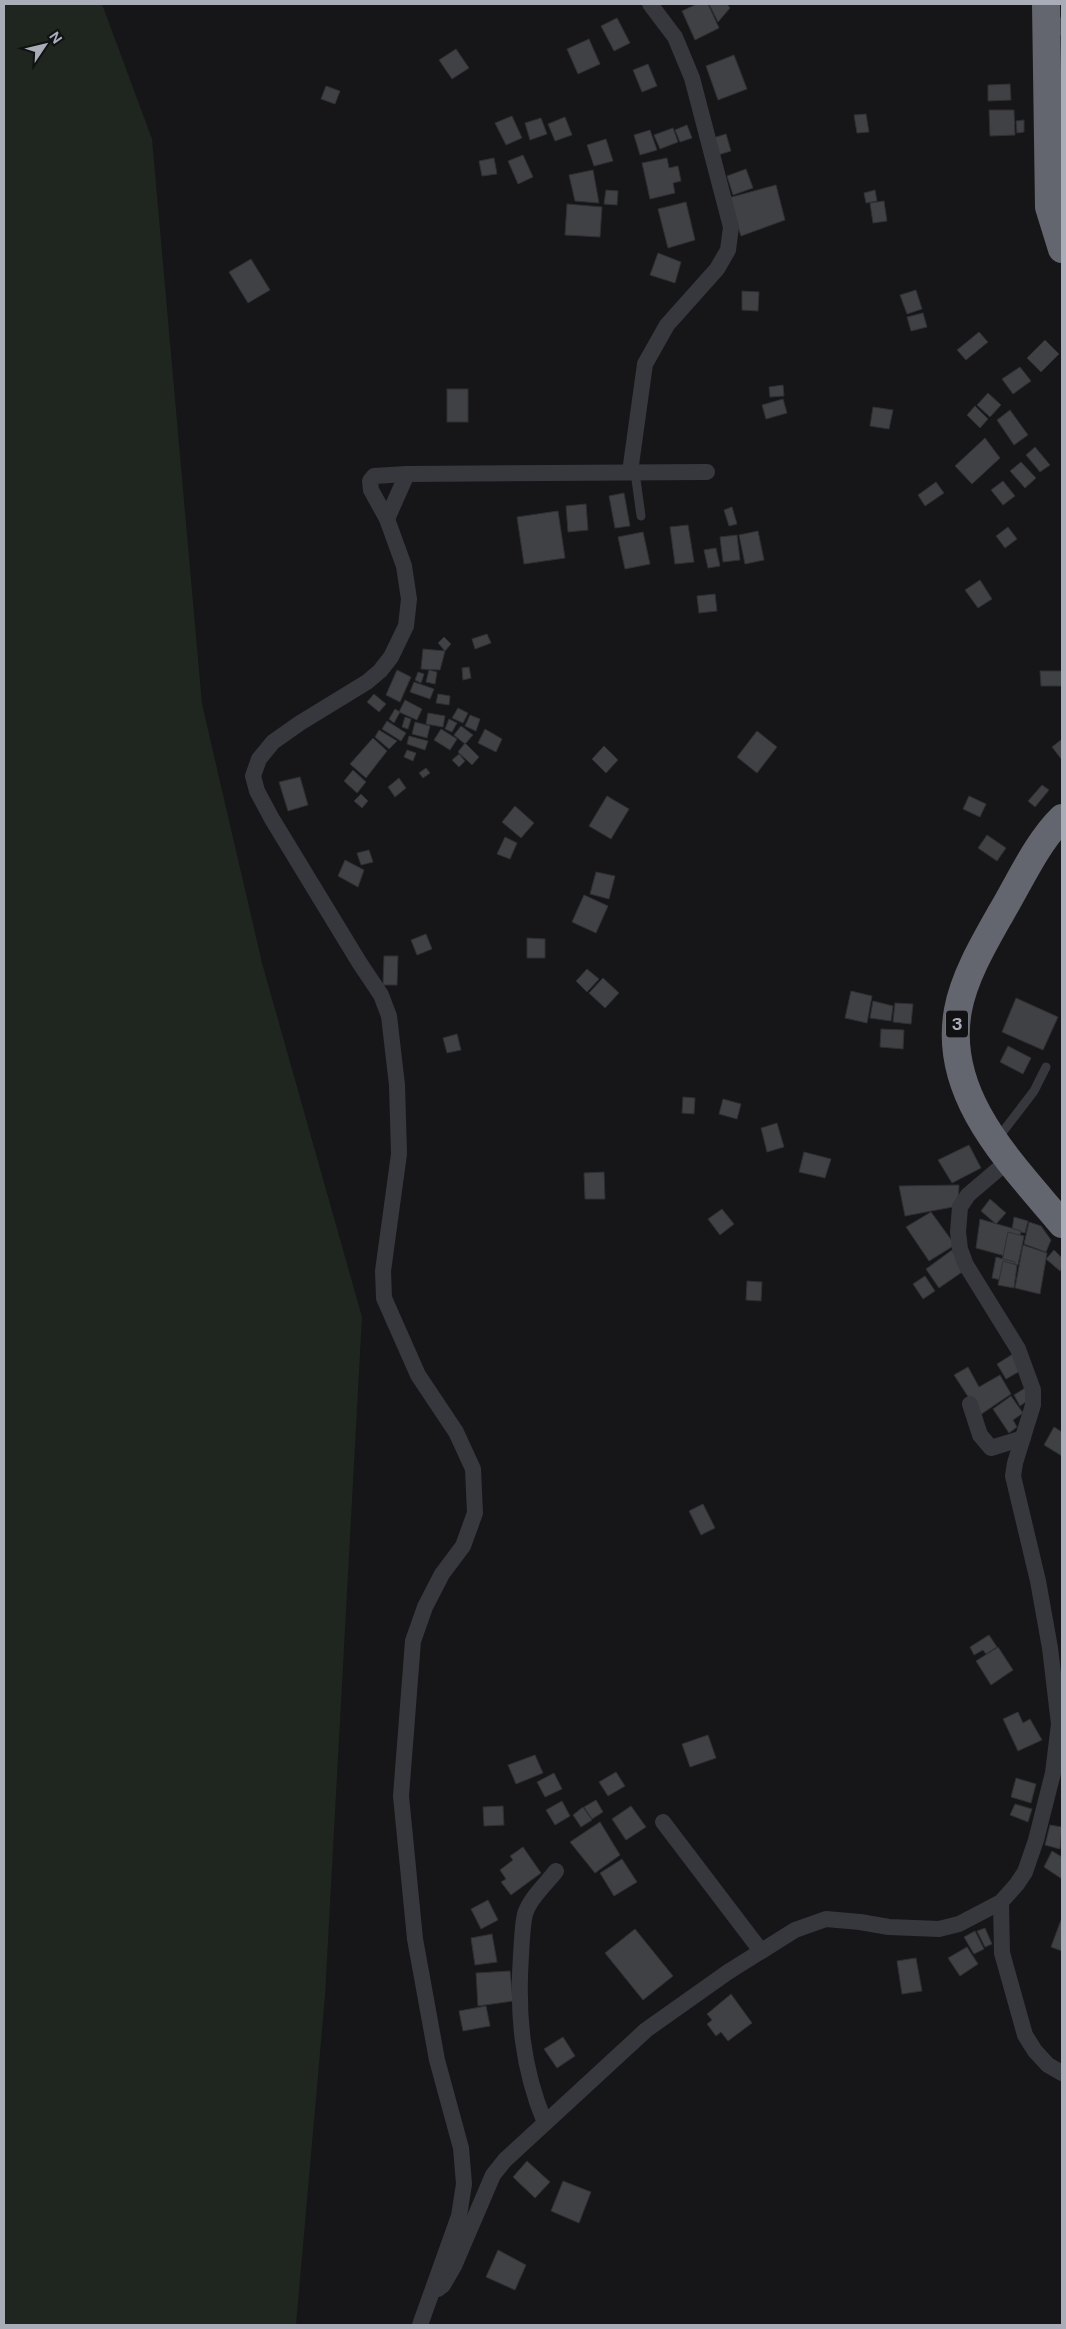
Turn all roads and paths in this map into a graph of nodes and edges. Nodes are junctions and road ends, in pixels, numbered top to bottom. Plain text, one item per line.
1 (650, 4) edge
2 (1046, 4) edge
3 (1062, 249) edge
4 (632, 472) junction
5 (707, 472) dead end
6 (407, 474) junction
7 (641, 516) dead end
8 (387, 519) junction
9 (1062, 818) edge
10 (1046, 1066) dead end
11 (1002, 1151) junction
12 (1062, 1224) edge
13 (970, 1404) dead end
14 (1023, 1438) junction
15 (1060, 1724) edge
16 (663, 1822) dead end
17 (556, 1871) dead end
18 (1001, 1902) junction
19 (761, 1951) junction
20 (1062, 2073) edge
21 (545, 2123) junction
22 (430, 2294) junction
23 (420, 2325) edge

1 - 4 street
2 - 3 highway
4 - 5 street
4 - 6 street
4 - 7 lane
6 - 8 street
6 - 8 street
8 - 22 street
9 - 11 highway, 3
10 - 11 lane
11 - 12 highway, 3
11 - 14 street
13 - 14 street
14 - 15 street
15 - 18 street
16 - 19 street
17 - 21 street
18 - 19 street
18 - 20 street
19 - 21 street
21 - 22 street
22 - 23 street

